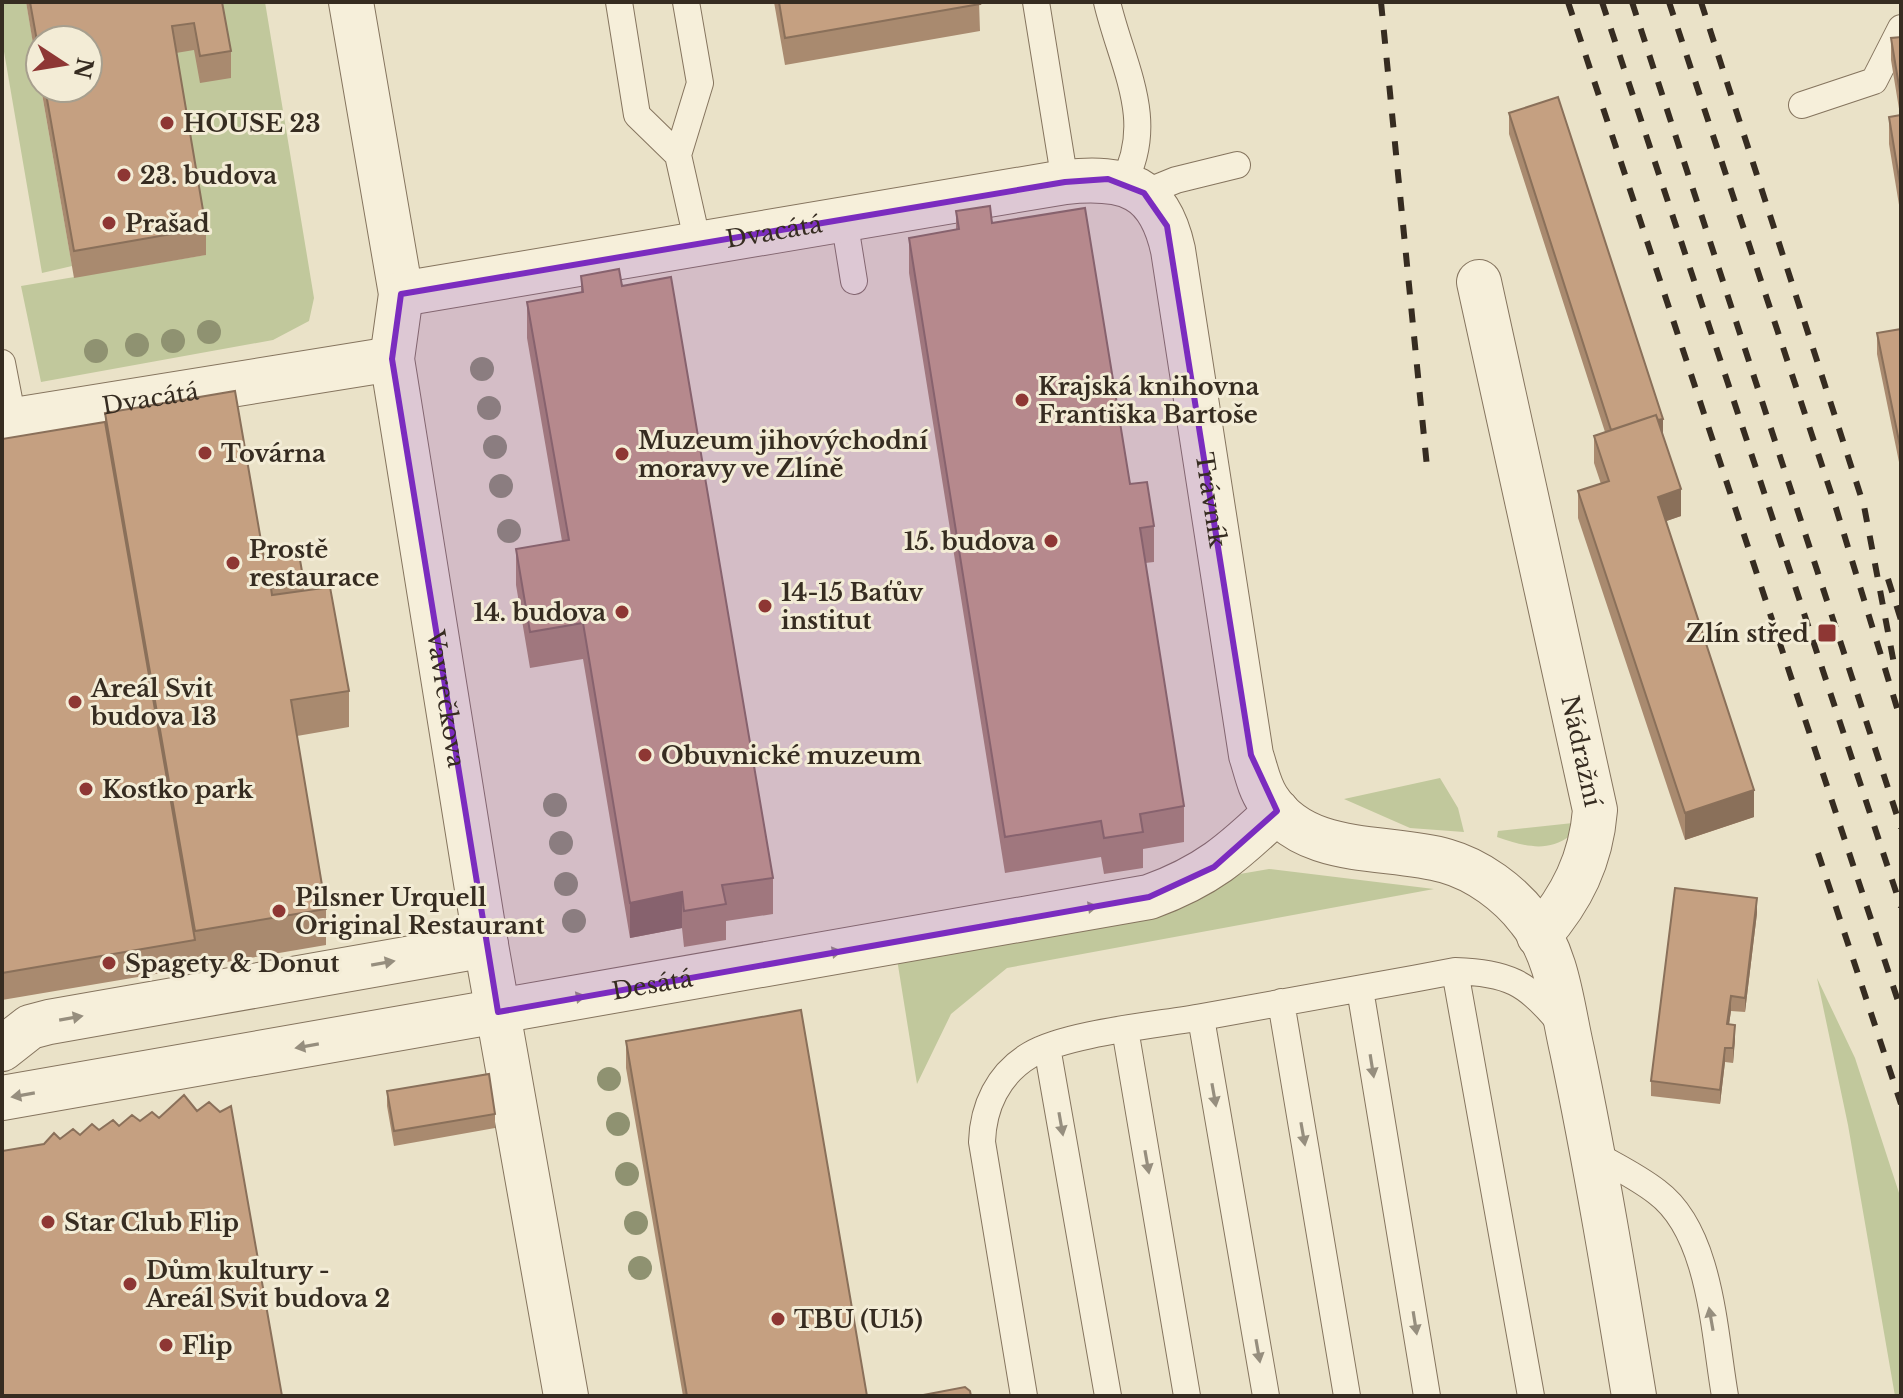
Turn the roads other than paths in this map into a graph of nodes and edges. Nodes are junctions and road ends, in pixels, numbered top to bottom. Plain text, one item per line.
1 (351, 2) edge
2 (619, 2) edge
3 (686, 2) edge
4 (1036, 2) edge
5 (1107, 2) edge
6 (1901, 28) edge
7 (1802, 105) dead end
8 (678, 155) junction
9 (1237, 165) dead end
10 (1065, 182) junction
11 (1133, 188) junction
12 (844, 219) junction
13 (698, 244) junction
14 (854, 281) dead end
15 (1479, 282) dead end
16 (401, 294) junction
17 (392, 359) junction
18 (2, 363) edge
19 (8, 421) edge
20 (1277, 811) junction
21 (1539, 936) junction
22 (486, 945) junction
23 (1455, 971) junction
24 (1360, 989) junction
25 (1281, 1002) junction
26 (498, 1012) junction
27 (1201, 1018) junction
28 (1125, 1029) junction
29 (1568, 1032) junction
30 (1047, 1047) junction
31 (2, 1049) edge
32 (2, 1098) edge
33 (1594, 1154) junction
34 (566, 1396) edge
35 (1024, 1396) edge
36 (1108, 1396) edge
37 (1187, 1396) edge
38 (1266, 1396) edge
39 (1347, 1396) edge
40 (1427, 1396) edge
41 (1531, 1396) edge
42 (1634, 1396) edge
43 (1725, 1396) edge

1 - 16 street, Vavrečkova
2 - 8 lane
3 - 8 lane
4 - 10 lane
5 - 11 lane
6 - 7 lane
8 - 13 lane
9 - 11 lane
10 - 11 street, Dvacátá
10 - 12 street, Dvacátá
11 - 20 street, Trávník
12 - 13 street, Dvacátá
12 - 14 lane
13 - 16 street, Dvacátá
15 - 21 street, Nádražní
16 - 17 street, Vavrečkova
17 - 19 street, Dvacátá
17 - 22 street, Vavrečkova
18 - 19 lane
20 - 21 street
26 -> 20 street, Desátá
21 - 29 street
22 - 26 street, Vavrečkova
31 -> 22 street
23 - 24 lane
23 - 29 lane
23 - 41 lane
24 - 25 lane
24 -> 40 lane
25 - 27 lane
25 -> 39 lane
26 -> 32 street, Desátá
26 - 34 street, Vavrečkova
27 - 28 lane
27 -> 38 lane
28 - 30 lane
28 -> 37 lane
29 - 33 street
30 - 35 lane
30 -> 36 lane
33 - 42 street
43 -> 33 lane

